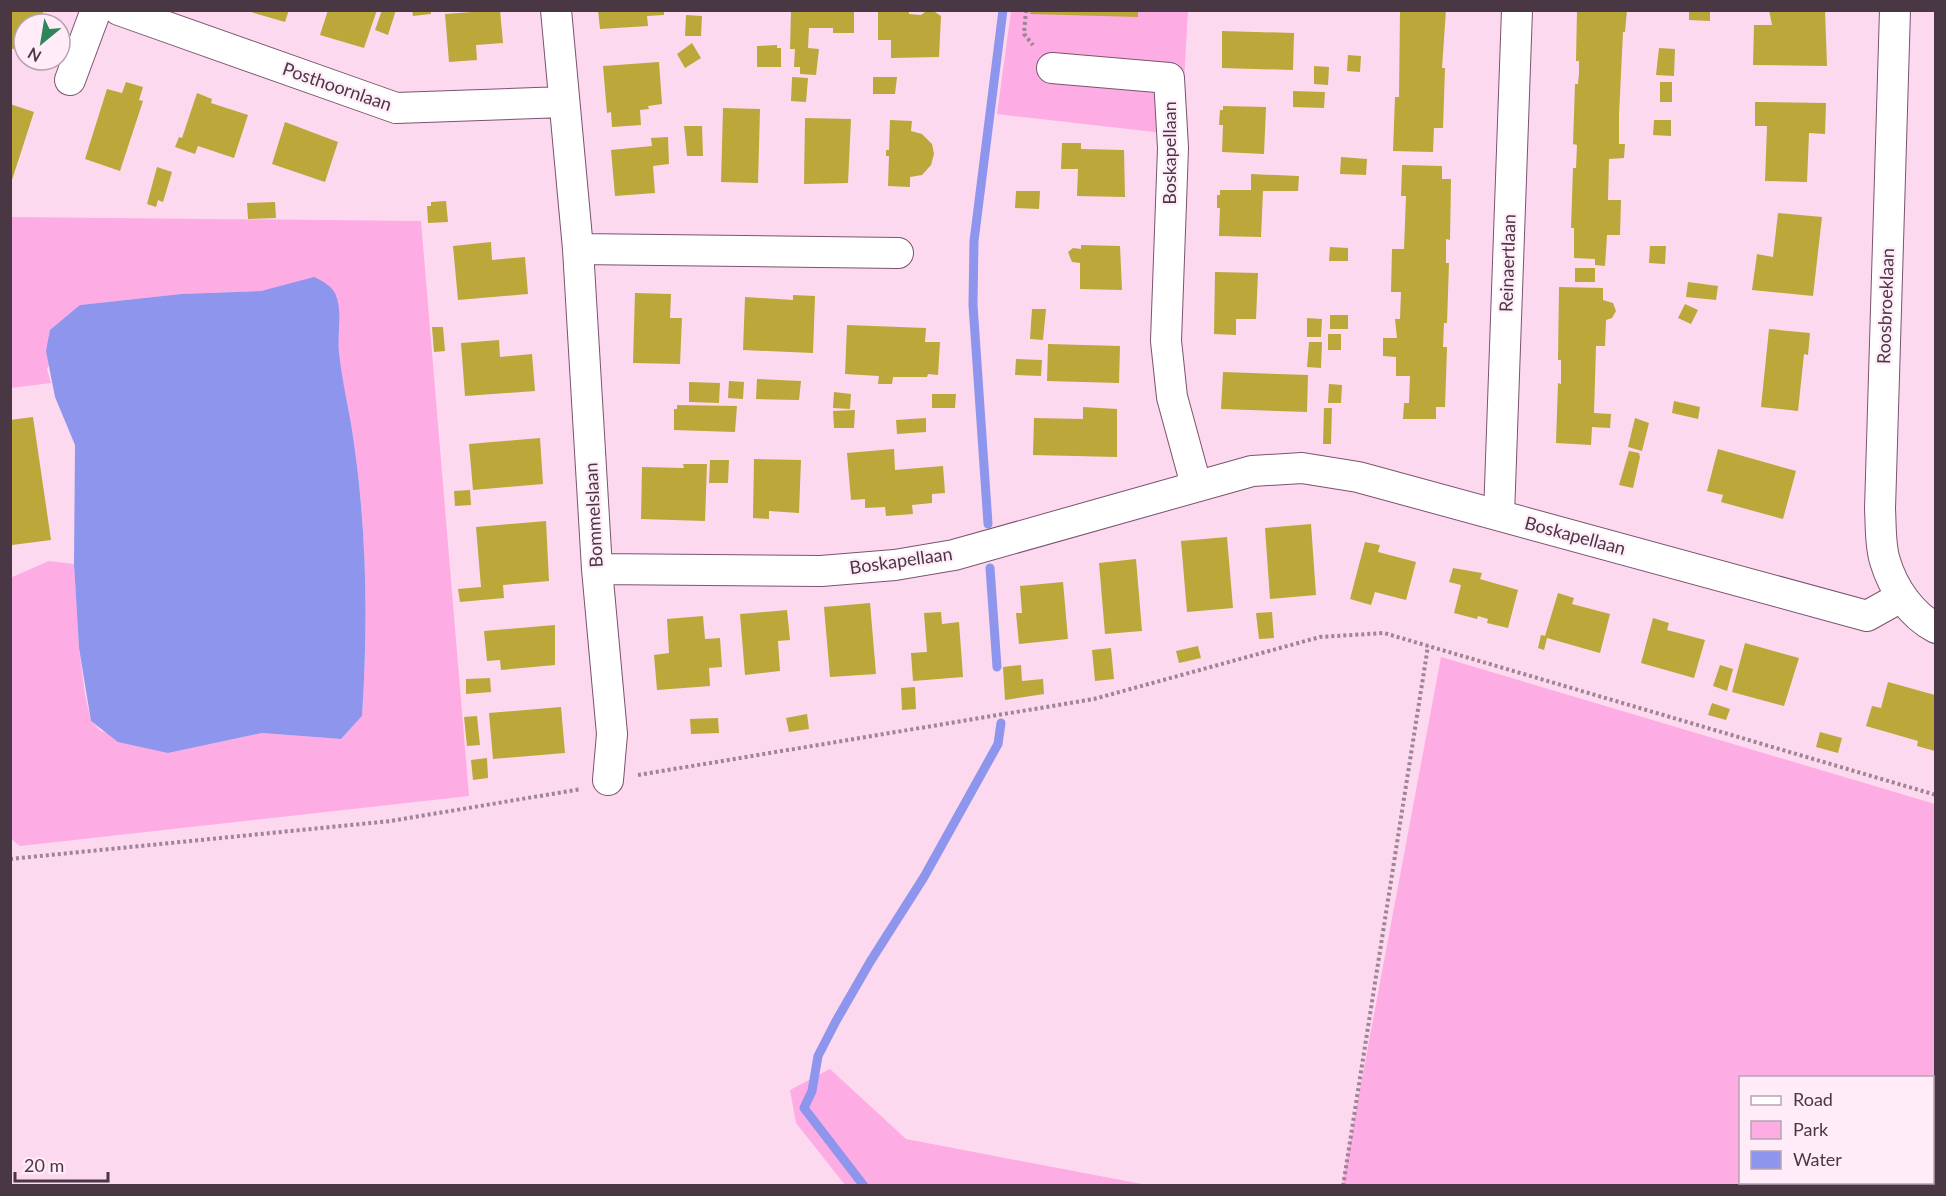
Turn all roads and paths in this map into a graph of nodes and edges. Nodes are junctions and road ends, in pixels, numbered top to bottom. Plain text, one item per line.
1 (96, 10) edge
2 (119, 10) edge
3 (556, 10) edge
4 (1517, 10) edge
5 (1895, 10) edge
6 (1052, 68) dead end
7 (70, 80) dead end
8 (564, 102) junction
9 (578, 249) junction
10 (898, 253) dead end
11 (1196, 485) junction
12 (1498, 515) junction
13 (597, 569) junction
14 (1901, 597) junction
15 (1935, 628) edge
16 (1428, 646) junction
17 (608, 780) junction
18 (1935, 795) edge
19 (10, 859) edge
20 (1343, 1185) edge

1 - 7 street
2 - 8 street, Posthoornlaan
3 - 8 street, Bommelslaan
4 - 12 street, Reinaertlaan
5 - 14 street, Roosbroeklaan
6 - 11 street, Boskapellaan
8 - 9 street, Bommelslaan
9 - 10 street
9 - 13 street, Bommelslaan
11 - 12 street, Boskapellaan
11 - 13 street, Boskapellaan
12 - 14 street, Boskapellaan
13 - 17 street, Bommelslaan
14 - 15 street
16 - 17 path
16 - 18 path
16 - 20 path
17 - 19 path

